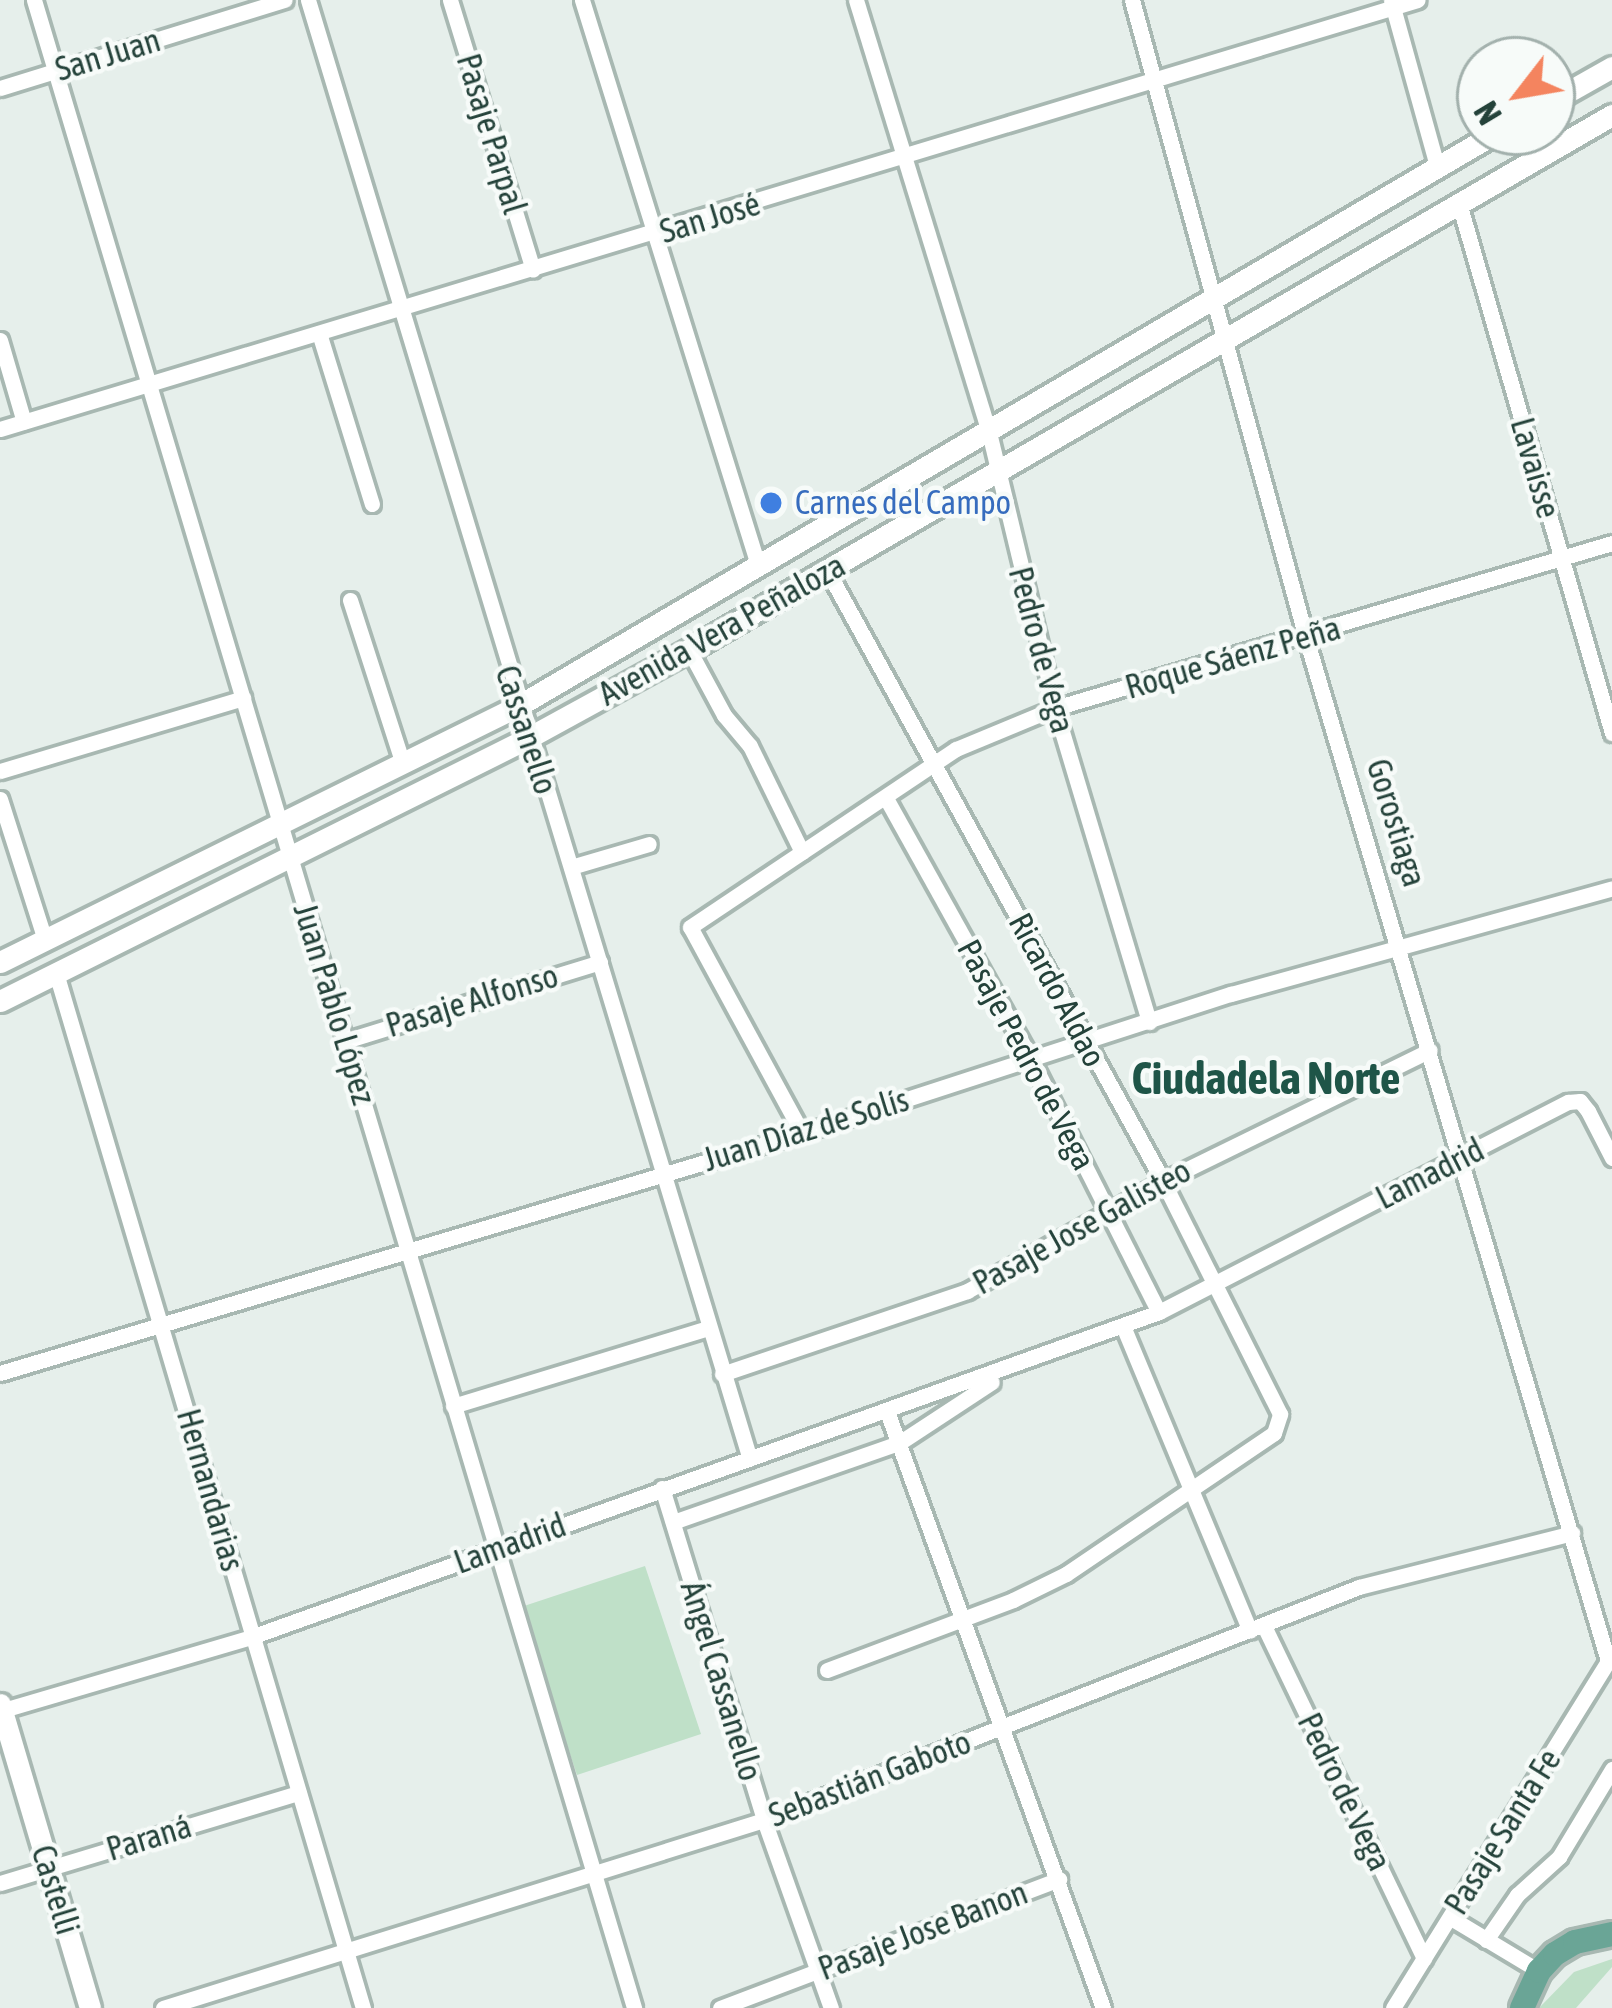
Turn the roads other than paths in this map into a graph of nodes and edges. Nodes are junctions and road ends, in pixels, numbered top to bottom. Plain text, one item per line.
1 (34, 0) edge
2 (285, 0) edge
3 (308, 0) edge
4 (450, 0) edge
5 (582, 0) edge
6 (856, 0) edge
7 (1132, 0) edge
8 (1417, 0) edge
9 (1392, 4) edge
10 (1612, 67) edge
11 (55, 71) junction
12 (1156, 81) junction
13 (1576, 87) edge
14 (0, 88) edge
15 (1612, 115) edge
16 (1456, 155) edge
17 (903, 156) junction
18 (1437, 166) junction
19 (1460, 203) junction
20 (652, 236) junction
21 (533, 269) junction
22 (1217, 299) junction
23 (400, 308) junction
24 (319, 333) junction
25 (0, 340) edge
26 (1223, 342) junction
27 (151, 383) junction
28 (25, 422) junction
29 (988, 428) junction
30 (0, 429) edge
31 (995, 474) junction
32 (372, 504) dead end
33 (1612, 543) edge
34 (1562, 560) junction
35 (757, 562) junction
36 (827, 570) junction
37 (350, 600) dead end
38 (1306, 638) junction
39 (688, 650) junction
40 (243, 698) junction
41 (518, 706) junction
42 (1054, 708) junction
43 (1612, 733) edge
44 (528, 738) junction
45 (403, 764) junction
46 (937, 766) junction
47 (0, 771) edge
48 (0, 799) edge
49 (887, 800) junction
50 (280, 824) junction
51 (650, 844) dead end
52 (802, 853) junction
53 (290, 857) junction
54 (571, 867) junction
55 (1612, 888) edge
56 (45, 940) junction
57 (1399, 947) junction
58 (0, 962) edge
59 (600, 962) junction
60 (56, 973) junction
61 (0, 1001) edge
62 (1149, 1022) junction
63 (345, 1041) junction
64 (1086, 1045) junction
65 (1430, 1050) junction
66 (1032, 1061) junction
67 (802, 1133) junction
68 (1612, 1158) edge
69 (1462, 1159) junction
70 (662, 1172) junction
71 (1163, 1181) junction
72 (1108, 1211) junction
73 (407, 1248) junction
74 (1215, 1286) junction
75 (1159, 1312) junction
76 (163, 1325) junction
77 (1123, 1326) junction
78 (708, 1328) junction
79 (1018, 1366) junction
80 (0, 1373) edge
81 (722, 1374) junction
82 (453, 1406) junction
83 (888, 1414) junction
84 (899, 1443) junction
85 (750, 1459) junction
86 (1192, 1485) junction
87 (662, 1488) junction
88 (673, 1522) junction
89 (1572, 1533) junction
90 (500, 1547) junction
91 (963, 1617) junction
92 (1257, 1629) junction
93 (251, 1637) junction
94 (1610, 1658) edge
95 (827, 1670) dead end
96 (1, 1708) edge
97 (1005, 1728) junction
98 (1612, 1769) edge
99 (298, 1793) junction
100 (764, 1820) junction
101 (48, 1869) junction
102 (592, 1876) junction
103 (1059, 1880) junction
104 (0, 1883) edge
105 (1450, 1918) junction
106 (1612, 1934) edge
107 (1486, 1940) junction
108 (345, 1950) junction
109 (1424, 1959) junction
110 (818, 1970) junction
111 (1539, 1971) junction
112 (197, 2003) edge
113 (90, 2008) edge
114 (163, 2008) edge
115 (362, 2008) edge
116 (634, 2008) edge
117 (720, 2008) edge
118 (831, 2008) edge
119 (1103, 2008) edge
120 (1393, 2008) edge
121 (1522, 2008) edge

1 - 11 street, Juan Pablo López
2 - 11 street, San Juan
3 - 23 street, Cassanello
4 - 21 street, Pasaje Parpal
5 - 20 street
6 - 17 street, Pedro de Vega
7 - 12 street, Gorostiaga
8 - 9 street, San José
9 - 12 street, San José
9 - 18 street
10 - 13 main road
11 - 14 street, San Juan
11 - 27 street, Juan Pablo López
12 - 17 street, San José
12 - 22 street, Gorostiaga
15 - 19 main road, Avenida Vera Peñaloza
16 - 18 main road, Avenida Vera Peñaloza
17 - 20 street, San José
17 - 29 street, Pedro de Vega
18 - 22 main road, Avenida Vera Peñaloza
19 - 26 main road, Avenida Vera Peñaloza
19 - 34 street, Lavaisse
20 - 21 street, San José
20 - 35 street
21 - 23 street, San José
22 - 26 street, Gorostiaga
22 - 29 main road, Avenida Vera Peñaloza
23 - 24 street, San José
23 - 41 street, Cassanello
24 - 27 street, San José
24 - 32 street
25 - 28 street
26 - 31 main road, Avenida Vera Peñaloza
26 - 38 street, Gorostiaga
27 - 28 street, San José
27 - 40 street, Juan Pablo López
28 - 30 street, San José
29 - 31 street, Pedro de Vega
29 - 35 main road, Avenida Vera Peñaloza
31 - 36 main road, Avenida Vera Peñaloza
31 - 42 street, Pedro de Vega
33 - 34 street, Roque Sáenz Peña
34 - 38 street, Roque Sáenz Peña
34 - 43 street, Lavaisse
35 - 41 main road, Avenida Vera Peñaloza
36 - 39 main road, Avenida Vera Peñaloza
36 - 46 street, Ricardo Aldao
37 - 45 street
38 - 42 street, Roque Sáenz Peña
38 - 57 street, Gorostiaga
39 - 44 main road, Avenida Vera Peñaloza
39 - 52 street
40 - 47 street
40 - 50 street, Juan Pablo López
41 - 44 street, Cassanello
41 - 45 main road, Avenida Vera Peñaloza
42 - 46 street, Roque Sáenz Peña
42 - 62 street, Pedro de Vega
44 - 53 main road, Avenida Vera Peñaloza
44 - 54 street, Cassanello
45 - 50 main road, Avenida Vera Peñaloza
46 - 49 street, Roque Sáenz Peña
46 - 64 street, Ricardo Aldao
48 - 56 street
49 - 52 street, Roque Sáenz Peña
49 - 66 street, Pasaje Pedro de Vega
50 - 53 street, Juan Pablo López
50 - 56 main road, Avenida Vera Peñaloza
51 - 54 street
52 - 67 street, Roque Sáenz Peña
53 - 60 main road, Avenida Vera Peñaloza
53 - 63 street, Juan Pablo López
54 - 59 street, Cassanello
55 - 57 street, Juan Díaz de Solís
56 - 58 main road, Avenida Vera Peñaloza
57 - 62 street, Juan Díaz de Solís
57 - 65 street, Gorostiaga
59 - 63 street, Pasaje Alfonso
59 - 70 street, Cassanello
60 - 61 main road, Avenida Vera Peñaloza
60 - 76 street, Hernandarias
62 - 64 street, Juan Díaz de Solís
63 - 73 street, Juan Pablo López
64 - 66 street, Juan Díaz de Solís
64 - 71 street, Ricardo Aldao
65 - 69 street, Gorostiaga
65 - 71 street, Pasaje Jose Galisteo
66 - 67 street, Juan Díaz de Solís
66 - 72 street, Pasaje Pedro de Vega
67 - 70 street, Juan Díaz de Solís
68 - 69 street, Lamadrid
69 - 74 street, Lamadrid
69 - 89 street, Gorostiaga
70 - 73 street, Juan Díaz de Solís
70 - 78 street, Cassanello
71 - 72 street, Pasaje Jose Galisteo
71 - 74 street, Ricardo Aldao
72 - 75 street, Pasaje Pedro de Vega
72 - 81 street, Pasaje Jose Galisteo
73 - 76 street, Juan Díaz de Solís
73 - 82 street, Juan Pablo López
74 - 75 street, Lamadrid
74 - 86 street, Ricardo Aldao
75 - 77 street, Lamadrid
76 - 80 street, Juan Díaz de Solís
76 - 93 street, Hernandarias
77 - 79 street, Lamadrid
77 - 86 street, Pedro de Vega
78 - 81 street, Cassanello
78 - 82 street
79 - 83 street, Lamadrid
79 - 84 street, Lamadrid
81 - 85 street, Cassanello
82 - 90 street, Juan Pablo López
83 - 84 street
83 - 85 street, Lamadrid
84 - 88 street, Lamadrid
84 - 91 street
85 - 87 street, Lamadrid
86 - 91 street
86 - 92 street, Pedro de Vega
87 - 88 street, Ángel Cassanello
87 - 90 street, Lamadrid
88 - 100 street, Ángel Cassanello
89 - 92 street, Sebastián Gaboto
89 - 94 street, Gorostiaga
90 - 93 street, Lamadrid
90 - 102 street, Juan Pablo López
91 - 95 street
91 - 97 street
92 - 97 street, Sebastián Gaboto
92 - 109 street, Pedro de Vega
93 - 96 street, Lamadrid
93 - 99 street, Hernandarias
94 - 105 street, Pasaje Santa Fe
96 - 101 main road, Castelli
97 - 100 street, Sebastián Gaboto
97 - 103 street
98 - 107 street
99 - 101 street, Paraná
99 - 108 street, Hernandarias
100 - 102 street, Sebastián Gaboto
100 - 110 street, Ángel Cassanello
101 - 104 street, Paraná
101 - 113 main road, Castelli
102 - 108 street, Sebastián Gaboto
102 - 116 street, Juan Pablo López
103 - 110 street, Pasaje Jose Banon
103 - 119 street
105 - 107 street
105 - 109 street, Pasaje Santa Fe
106 - 111 main road
107 - 111 street
108 - 112 street, Sebastián Gaboto
108 - 115 street, Hernandarias
109 - 120 street, Pasaje Santa Fe
110 - 117 street, Pasaje Jose Banon
110 - 118 street, Ángel Cassanello
111 - 121 main road
112 - 114 street, Sebastián Gaboto

